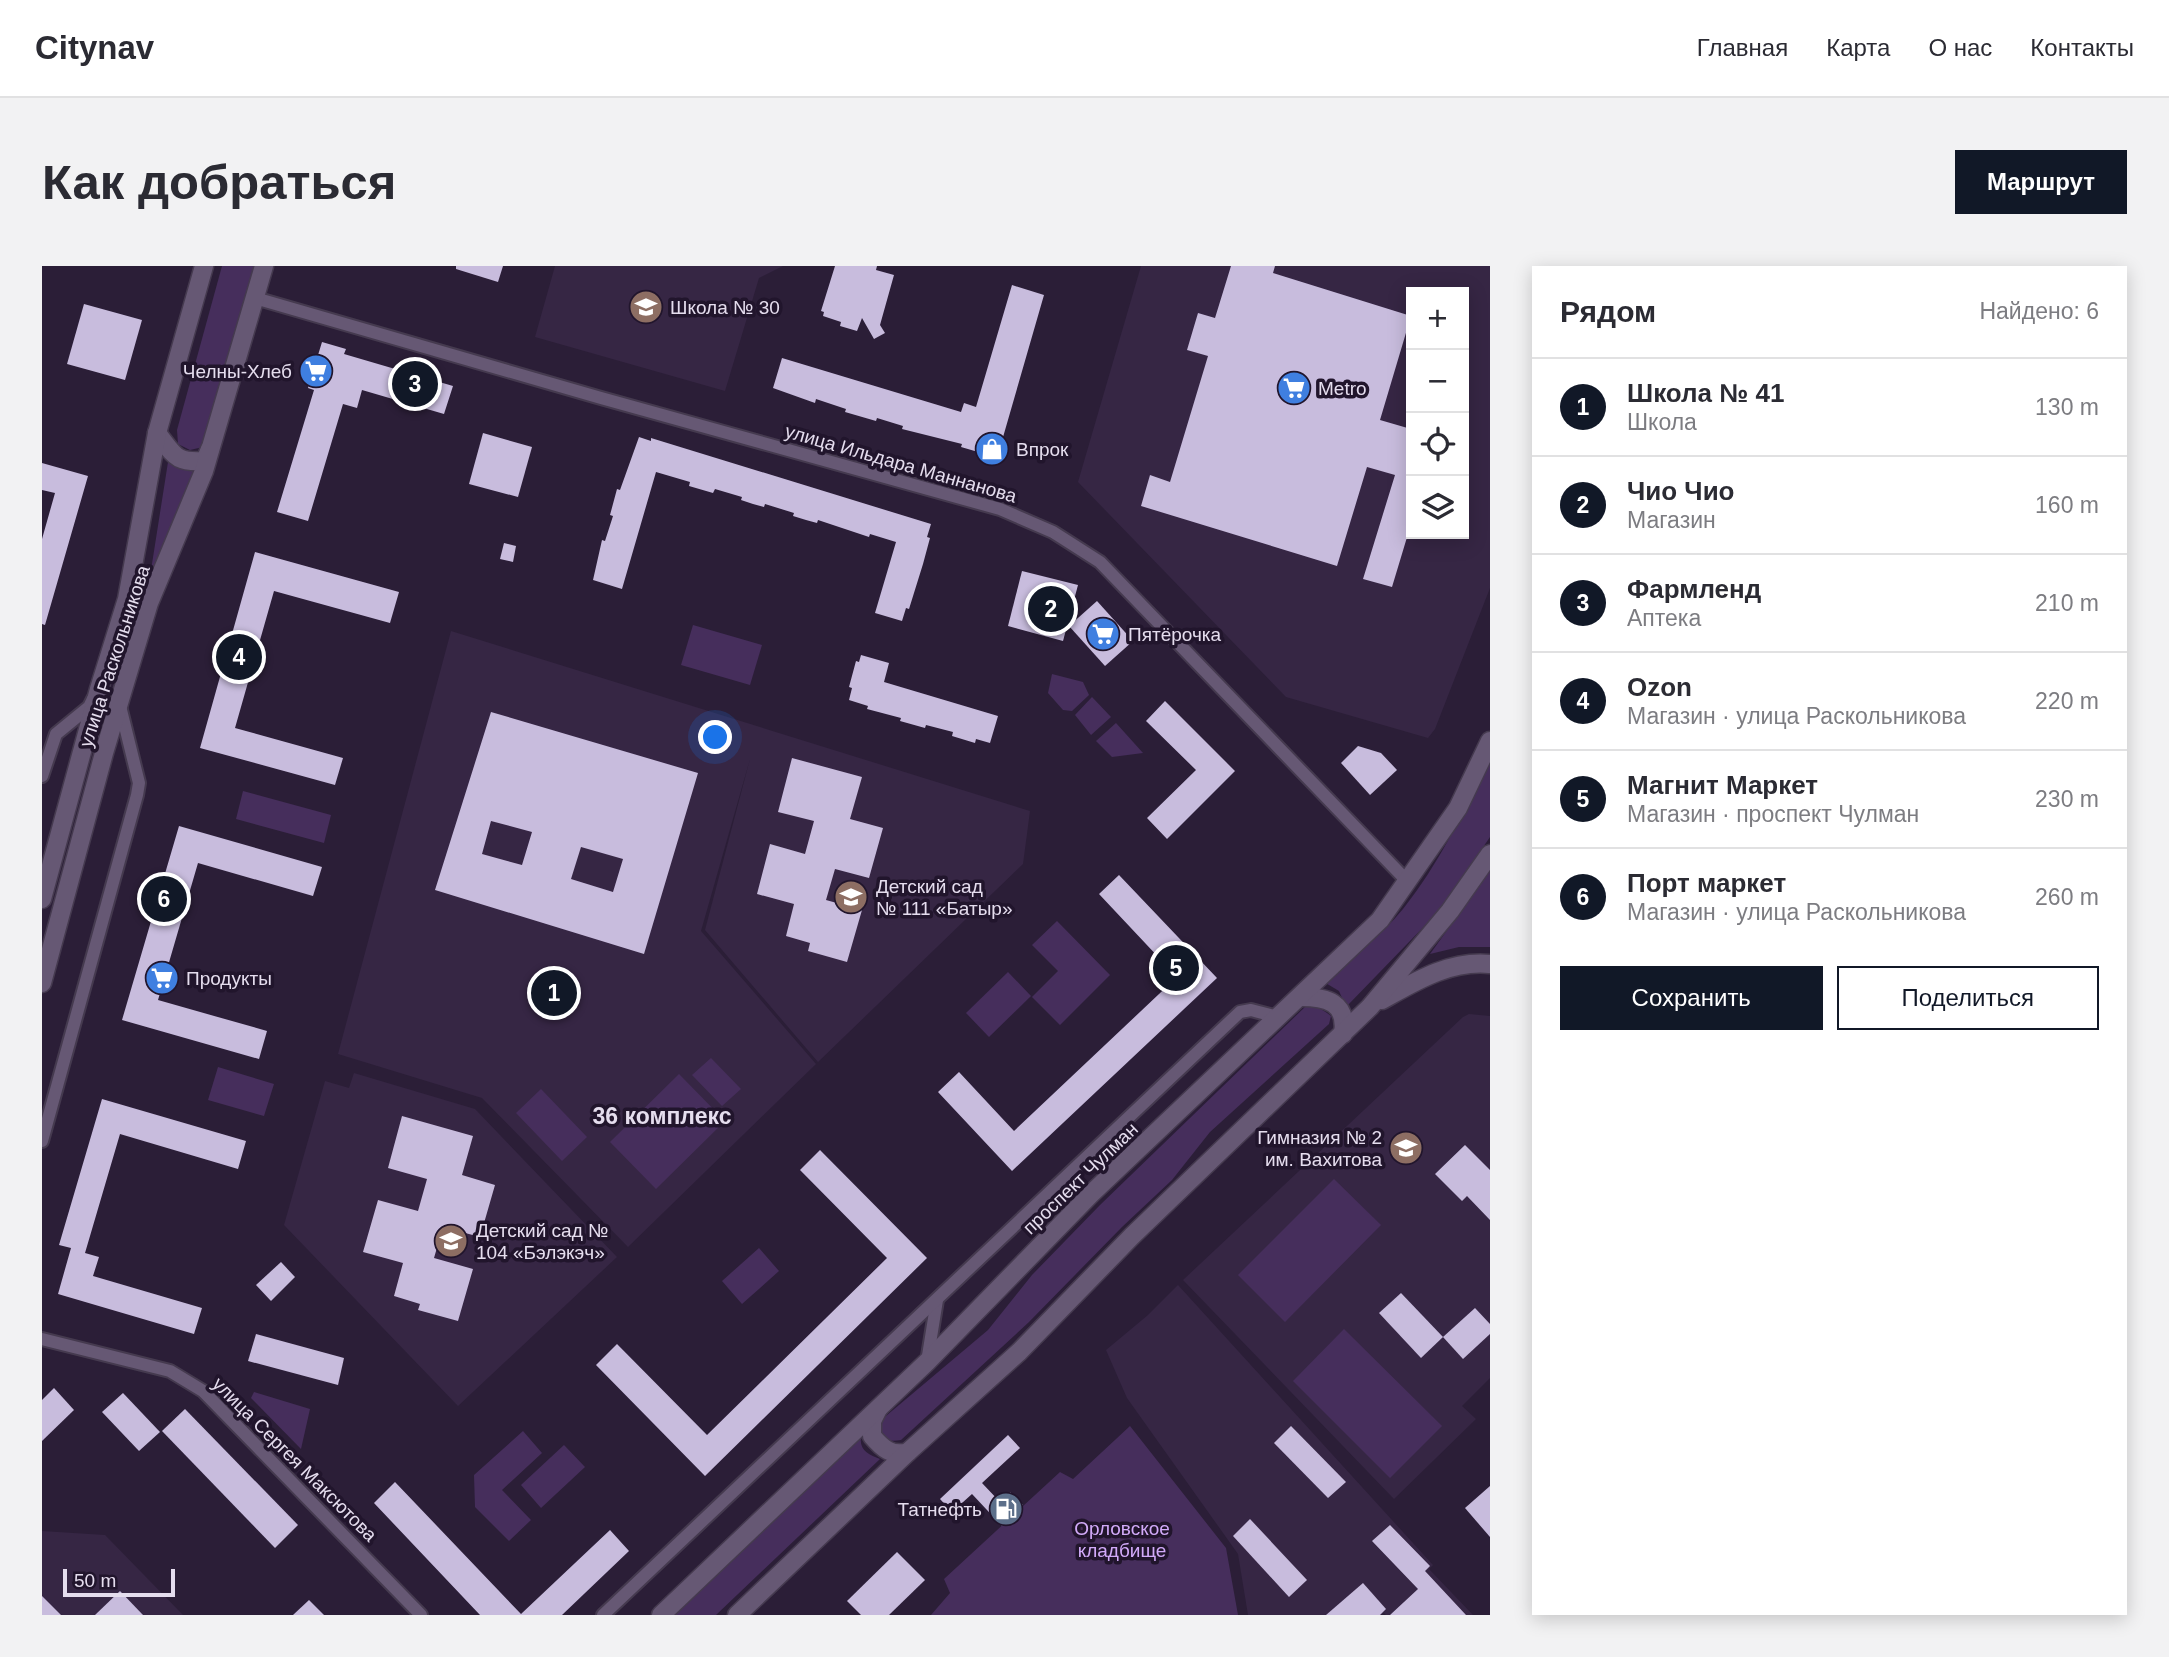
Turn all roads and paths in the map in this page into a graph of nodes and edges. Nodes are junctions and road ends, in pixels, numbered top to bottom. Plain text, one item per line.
1 (204, 266) edge
2 (264, 266) edge
3 (255, 298) junction
4 (157, 433) junction
5 (214, 440) junction
6 (99, 689) junction
7 (119, 701) junction
8 (1490, 741) edge
9 (42, 776) edge
10 (1490, 854) edge
11 (1408, 882) junction
12 (42, 899) edge
13 (1490, 964) edge
14 (42, 983) edge
15 (1301, 997) junction
16 (1370, 1007) junction
17 (1278, 1017) junction
18 (1343, 1034) junction
19 (42, 1141) edge
20 (937, 1300) junction
21 (42, 1339) edge
22 (927, 1362) junction
23 (877, 1409) junction
24 (908, 1452) junction
25 (422, 1615) edge
26 (603, 1615) edge
27 (661, 1615) edge
28 (737, 1615) edge

1 - 4 main road, улица Раскольникова
2 - 3 main road, улица Раскольникова
3 - 5 main road, улица Раскольникова
3 - 11 street, улица Ильдара Маннанова
4 - 5 main road
4 - 6 main road, улица Раскольникова
5 - 7 main road, улица Раскольникова
6 - 9 street
6 - 12 main road, улица Раскольникова
7 - 14 main road, улица Раскольникова
7 - 19 street
8 - 11 main road, проспект Чулман
10 - 16 main road
11 - 15 main road, проспект Чулман
13 - 16 main road
15 - 17 main road, проспект Чулман
15 - 18 main road
16 - 18 main road
17 - 20 street
17 - 22 main road, проспект Чулман
18 - 24 main road
20 - 22 street
20 - 26 street
21 - 25 street, улица Сергея Максютова
22 - 23 main road, проспект Чулман
23 - 24 main road
23 - 27 main road, проспект Чулман
24 - 28 main road

